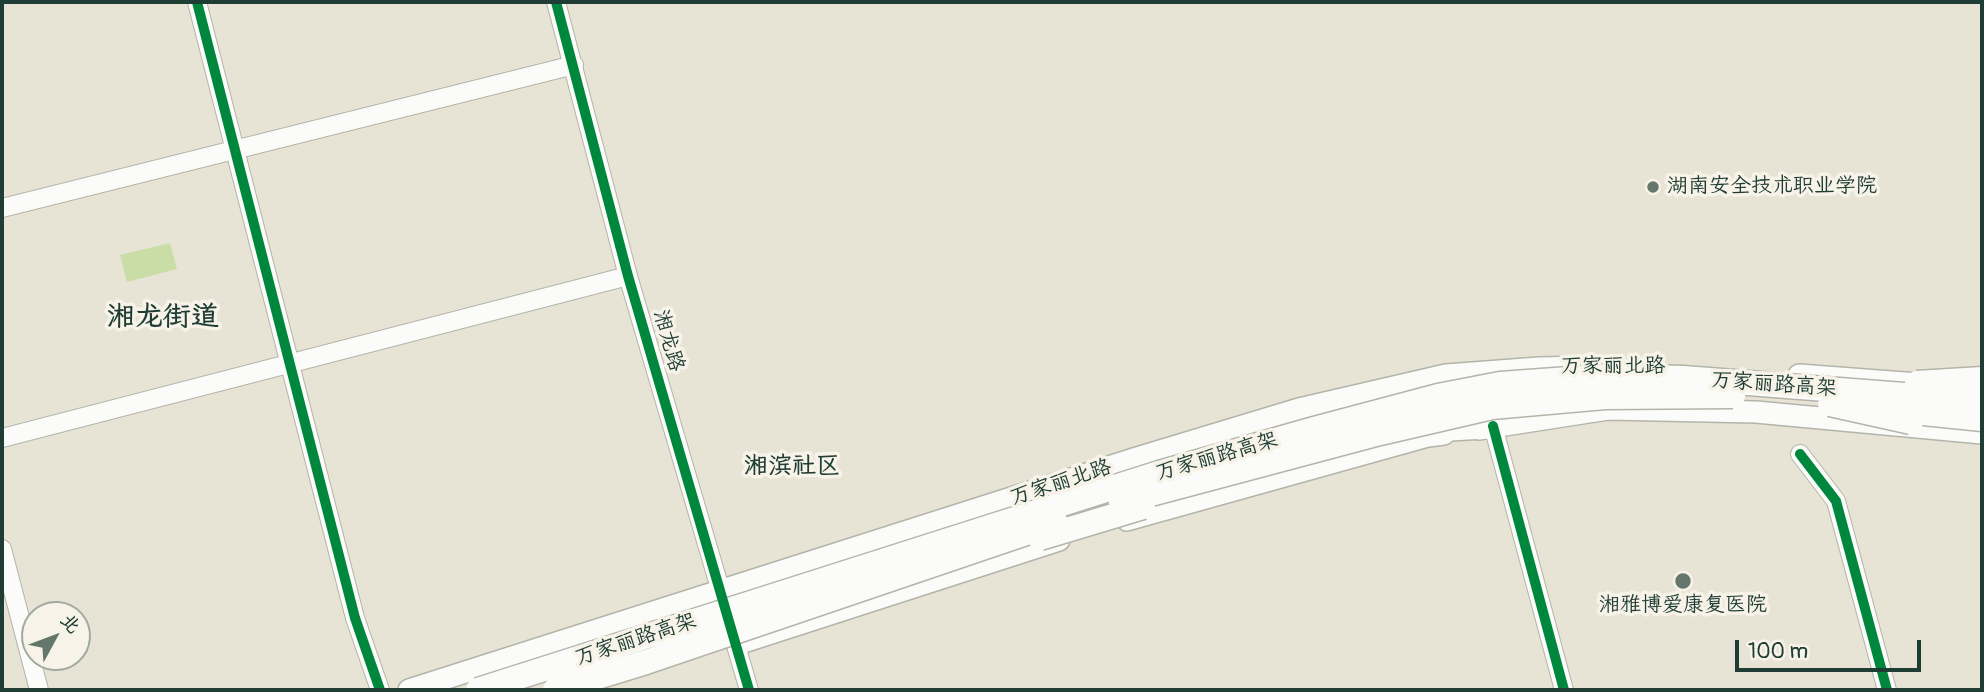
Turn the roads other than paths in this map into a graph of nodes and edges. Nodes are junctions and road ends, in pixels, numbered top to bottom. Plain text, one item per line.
1 (197, 2) edge
2 (556, 2) edge
3 (574, 65) junction
4 (234, 149) junction
5 (2, 208) edge
6 (628, 275) junction
7 (289, 363) junction
8 (1982, 379) edge
9 (1982, 388) edge
10 (1830, 396) junction
11 (1982, 401) edge
12 (1982, 419) edge
13 (1493, 426) junction
14 (1982, 435) edge
15 (2, 438) edge
16 (1800, 454) dead end
17 (2, 550) edge
18 (901, 576) junction
19 (721, 591) junction
20 (735, 644) junction
21 (38, 690) edge
22 (380, 690) edge
23 (409, 690) edge
24 (478, 690) edge
25 (555, 690) edge
26 (588, 690) edge
27 (749, 690) edge
28 (1564, 690) edge
29 (1887, 690) edge

1 - 4 street
2 - 3 street, 湘龙路
3 - 4 street
3 - 6 street, 湘龙路
4 - 5 street
4 - 7 street
6 - 7 street
6 - 19 street, 湘龙路
7 - 15 street
7 - 22 street
8 - 10 highway, bridge
9 - 19 main road, 万家丽北路
10 - 11 highway, 万家丽路高架, bridge
10 - 12 highway, 万家丽路高架, bridge
10 - 14 highway, bridge
10 - 18 highway, 万家丽路高架, bridge
10 - 24 highway, 万家丽路高架, bridge
13 - 14 main road, 万家丽北路
13 - 18 highway, bridge
13 - 20 main road, 万家丽北路
13 - 28 street
16 - 29 street
17 - 21 street
18 - 25 highway, 万家丽路高架, bridge
19 - 20 street, 湘龙路
19 - 23 main road, 万家丽北路
20 - 26 main road, 万家丽北路
20 - 27 street, 湘龙路

